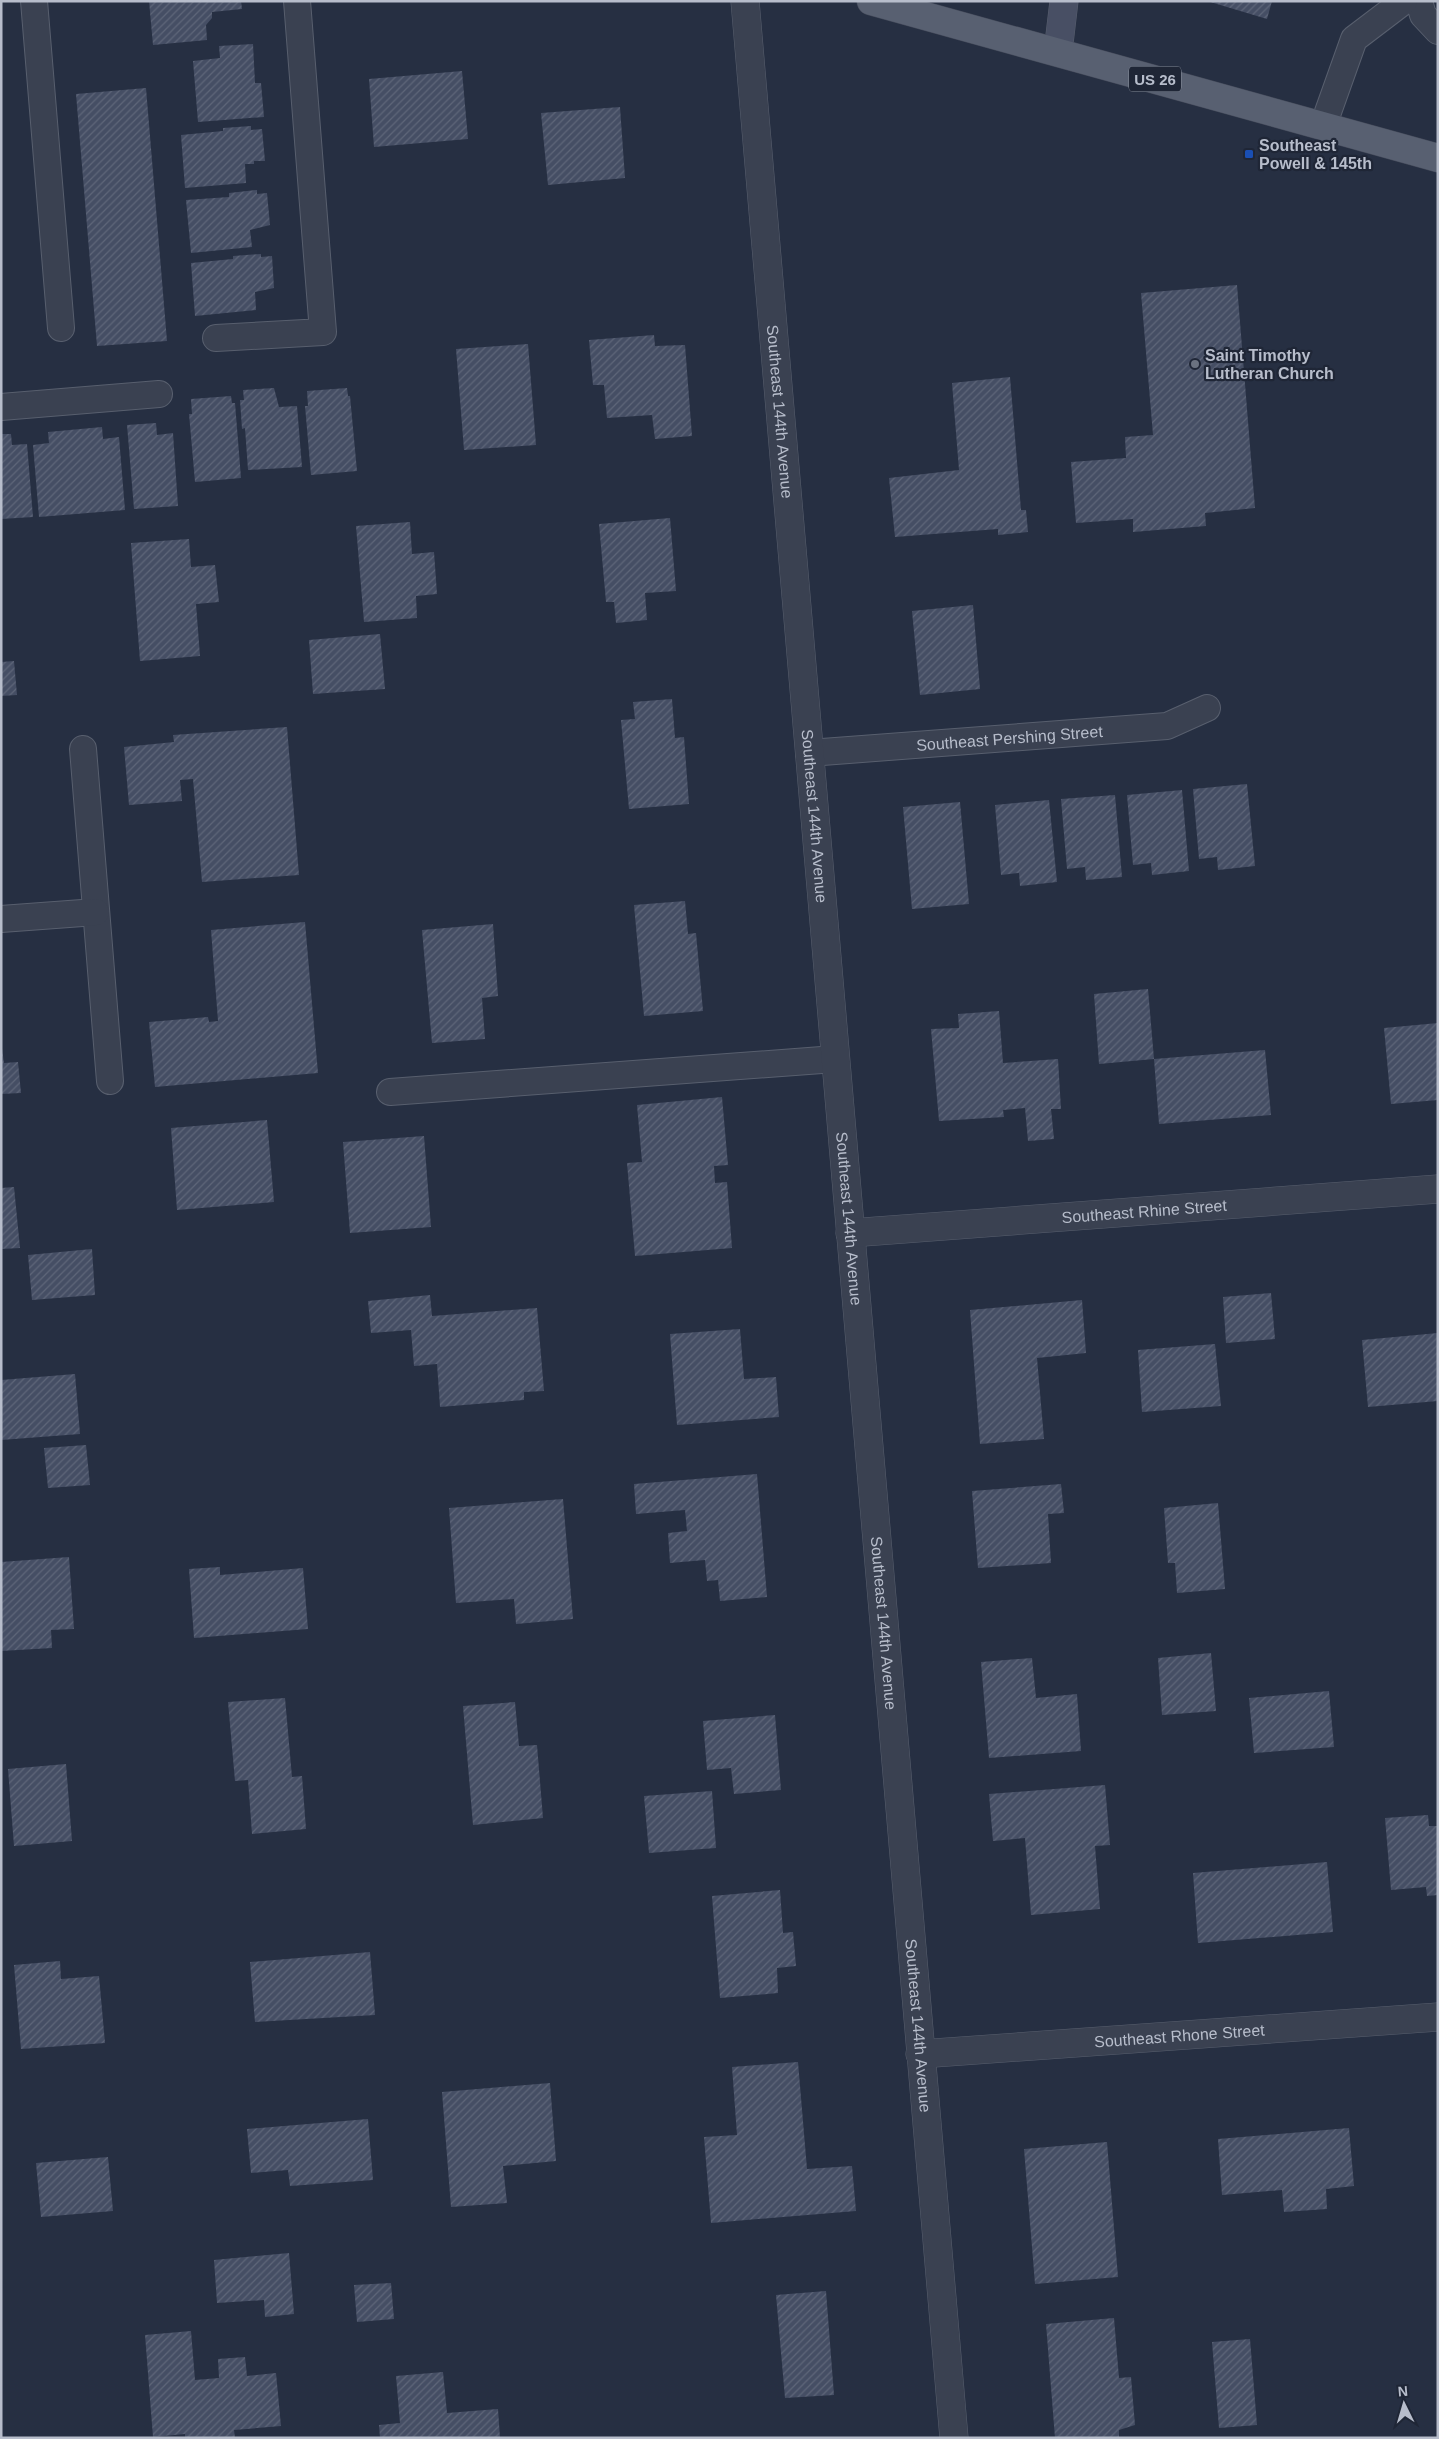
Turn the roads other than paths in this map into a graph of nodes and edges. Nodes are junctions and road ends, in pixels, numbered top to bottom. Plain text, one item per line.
1 (34, 1) edge
2 (297, 1) edge
3 (745, 1) edge
4 (871, 1) edge
5 (1064, 1) edge
6 (1404, 1) edge
7 (1419, 1) edge
8 (1438, 31) edge
9 (1058, 52) junction
10 (1322, 126) junction
11 (1438, 158) edge
12 (61, 328) dead end
13 (216, 338) dead end
14 (159, 394) dead end
15 (1, 406) edge
16 (1207, 708) dead end
17 (83, 749) dead end
18 (809, 753) junction
19 (96, 912) junction
20 (1, 919) edge
21 (836, 1059) junction
22 (110, 1081) dead end
23 (390, 1092) dead end
24 (1438, 1189) edge
25 (850, 1233) junction
26 (1438, 2017) edge
27 (920, 2054) junction
28 (954, 2438) edge

1 - 12 lane
2 - 13 lane
3 - 18 street, Southeast 144th Avenue
4 - 9 main road, US 26
5 - 9 street
6 - 10 lane
7 - 8 lane
9 - 10 main road, US 26
10 - 11 main road, US 26
14 - 15 lane
16 - 18 lane, Southeast Pershing Street
17 - 19 lane
18 - 21 street, Southeast 144th Avenue
19 - 20 lane
19 - 22 lane
21 - 23 lane
21 - 25 street, Southeast 144th Avenue
24 - 25 street, Southeast Rhine Street
25 - 27 street, Southeast 144th Avenue
26 - 27 street, Southeast Rhone Street
27 - 28 street, Southeast 144th Avenue

